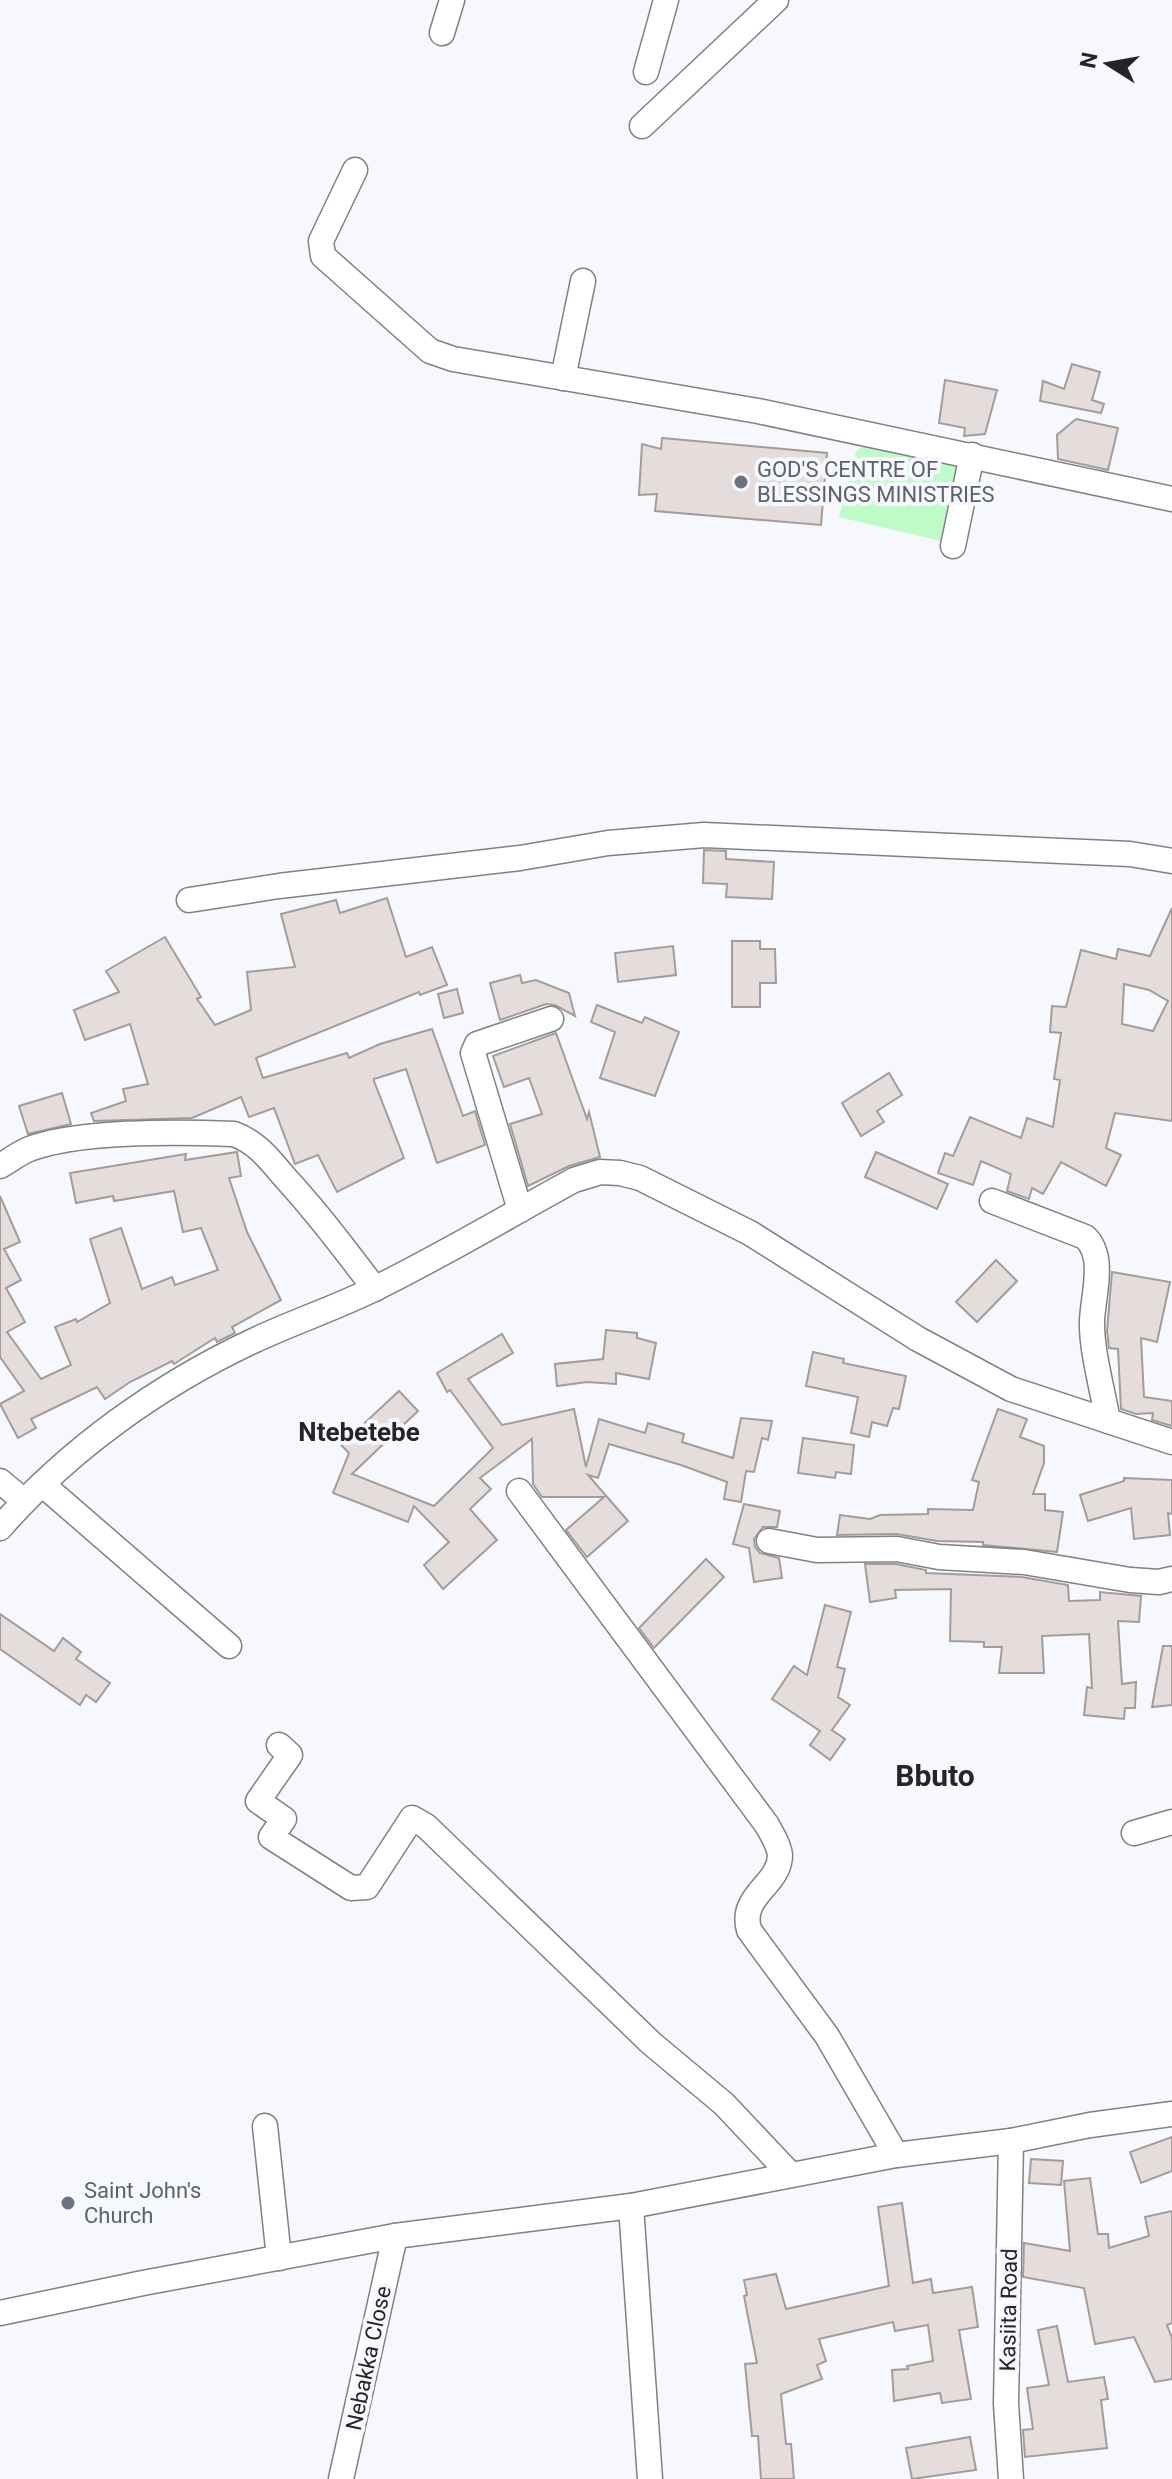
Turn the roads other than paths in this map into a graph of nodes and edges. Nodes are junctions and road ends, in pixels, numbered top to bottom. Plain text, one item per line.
1 (452, 0) edge
2 (666, 0) edge
3 (776, 0) edge
4 (442, 33) dead end
5 (646, 72) dead end
6 (642, 126) dead end
7 (355, 170) dead end
8 (583, 281) dead end
9 (563, 378) junction
10 (972, 455) junction
11 (1172, 499) edge
12 (953, 546) dead end
13 (1172, 861) edge
14 (189, 900) dead end
15 (551, 1019) dead end
16 (0, 1166) edge
17 (992, 1201) dead end
18 (520, 1210) junction
19 (375, 1289) junction
20 (1108, 1421) junction
21 (1172, 1442) edge
22 (0, 1481) edge
23 (519, 1491) dead end
24 (33, 1492) junction
25 (0, 1528) edge
26 (769, 1541) dead end
27 (1172, 1579) edge
28 (229, 1646) dead end
29 (279, 1745) dead end
30 (1172, 1822) edge
31 (1134, 1833) dead end
32 (1172, 2114) edge
33 (265, 2126) dead end
34 (1011, 2141) junction
35 (896, 2155) junction
36 (790, 2174) junction
37 (631, 2206) junction
38 (395, 2236) junction
39 (279, 2258) junction
40 (0, 2313) edge
41 (341, 2479) edge
42 (650, 2479) edge
43 (1011, 2479) edge

1 - 4 street
2 - 5 street
3 - 6 street
7 - 9 street
8 - 9 street
9 - 10 street
10 - 11 street
10 - 12 street
13 - 14 street
15 - 18 street
16 - 19 street
17 - 20 street
18 - 19 street
18 - 20 street
19 - 24 street
20 - 21 street
22 - 24 street
23 - 35 street
24 - 25 street
24 - 28 street
26 - 27 street
29 - 36 street
30 - 31 street
32 - 34 street
33 - 39 street
34 - 35 street
34 - 43 street, Kasiita Road
35 - 36 street
36 - 37 street
37 - 38 street
37 - 42 street
38 - 39 street
38 - 41 street, Nebakka Close
39 - 40 street

